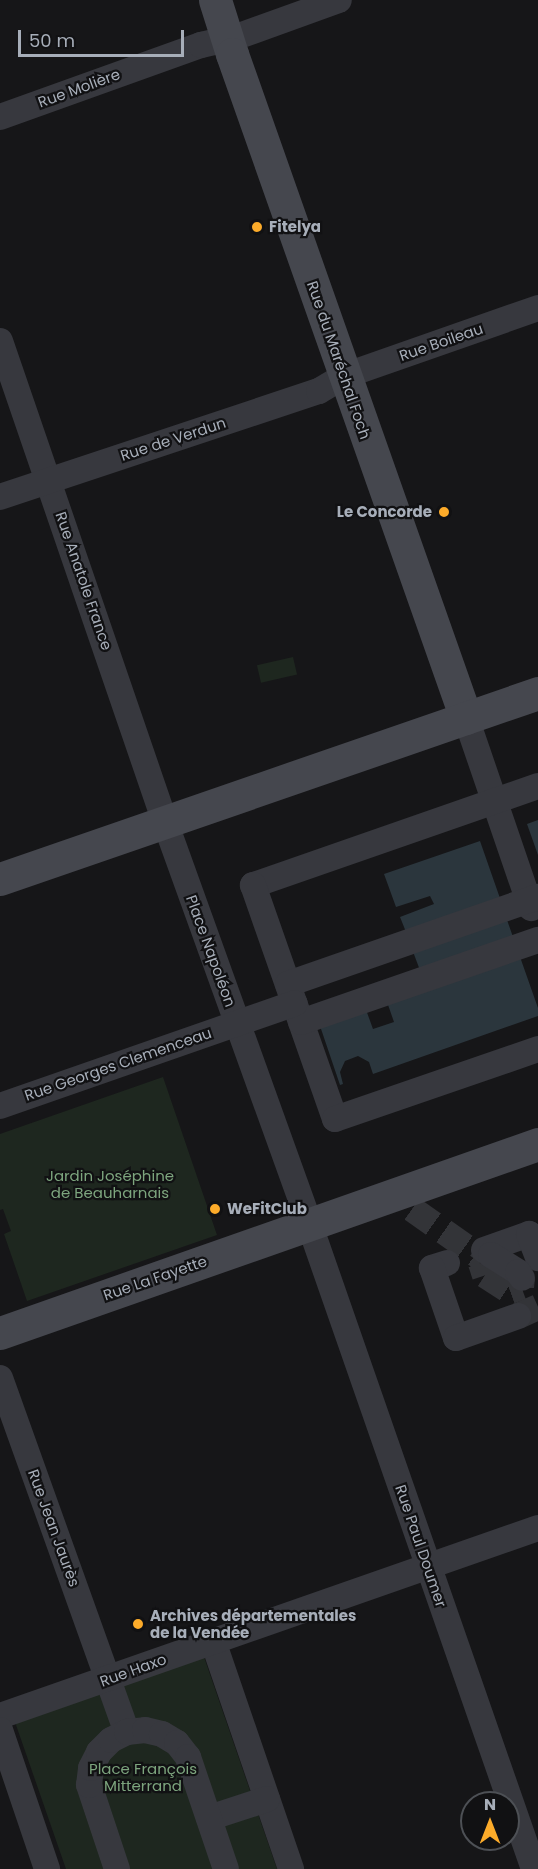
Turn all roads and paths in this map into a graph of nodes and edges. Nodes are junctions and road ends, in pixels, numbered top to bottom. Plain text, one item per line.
1 (215, 0) edge
2 (339, 0) edge
3 (227, 38) junction
4 (0, 117) edge
5 (538, 308) edge
6 (0, 341) edge
7 (344, 376) junction
8 (49, 480) junction
9 (0, 497) edge
10 (538, 693) edge
11 (466, 718) junction
12 (538, 786) edge
13 (494, 802) junction
14 (165, 822) junction
15 (0, 879) edge
16 (535, 908) edge
17 (538, 940) edge
18 (295, 1003) junction
19 (237, 1023) junction
20 (538, 1049) edge
21 (0, 1106) edge
22 (538, 1144) edge
23 (309, 1223) junction
24 (538, 1258) edge
25 (447, 1263) dead end
26 (522, 1278) dead end
27 (518, 1316) tunnel mouth
28 (0, 1333) edge
29 (0, 1378) edge
30 (538, 1528) edge
31 (428, 1567) junction
32 (213, 1641) junction
33 (108, 1678) junction
34 (0, 1716) edge
35 (0, 1730) edge
36 (127, 1732) junction
37 (267, 1799) junction
38 (209, 1818) junction
39 (109, 1866) edge
40 (47, 1869) edge
41 (226, 1869) edge
42 (291, 1869) edge
43 (534, 1869) edge

1 - 3 street, Rue du Maréchal Foch
2 - 3 street, Rue Molière
3 - 4 street, Rue Molière
3 - 7 street, Rue du Maréchal Foch
5 - 7 street, Rue Boileau
6 - 8 street, Rue Anatole France
7 - 8 street, Rue de Verdun
7 - 11 street, Rue du Maréchal Foch
8 - 9 street, Rue de Verdun
8 - 14 street, Rue Anatole France
10 - 11 street
11 - 13 street
11 - 14 street
12 - 13 street
13 - 16 street
13 - 18 street
14 - 15 street
14 - 19 street, Place Napoléon
16 - 18 street
17 - 18 street
18 - 19 street, Rue Georges Clemenceau
18 - 20 street
19 - 21 street, Rue Georges Clemenceau
19 - 23 street, Place Napoléon
22 - 23 street
23 - 28 street, Rue La Fayette
23 - 31 street, Rue Paul Doumer
24 - 26 street
25 - 27 street
29 - 33 street, Rue Jean Jaurès
30 - 31 street, Rue Haxo
31 - 32 street, Rue Haxo
31 - 43 street, Rue Paul Doumer
32 - 33 street, Rue Haxo
32 - 37 street
33 - 34 street, Rue Haxo
33 - 36 street
35 - 40 street
36 - 38 street
36 - 39 street
37 - 38 street
37 - 42 street
38 - 41 street

